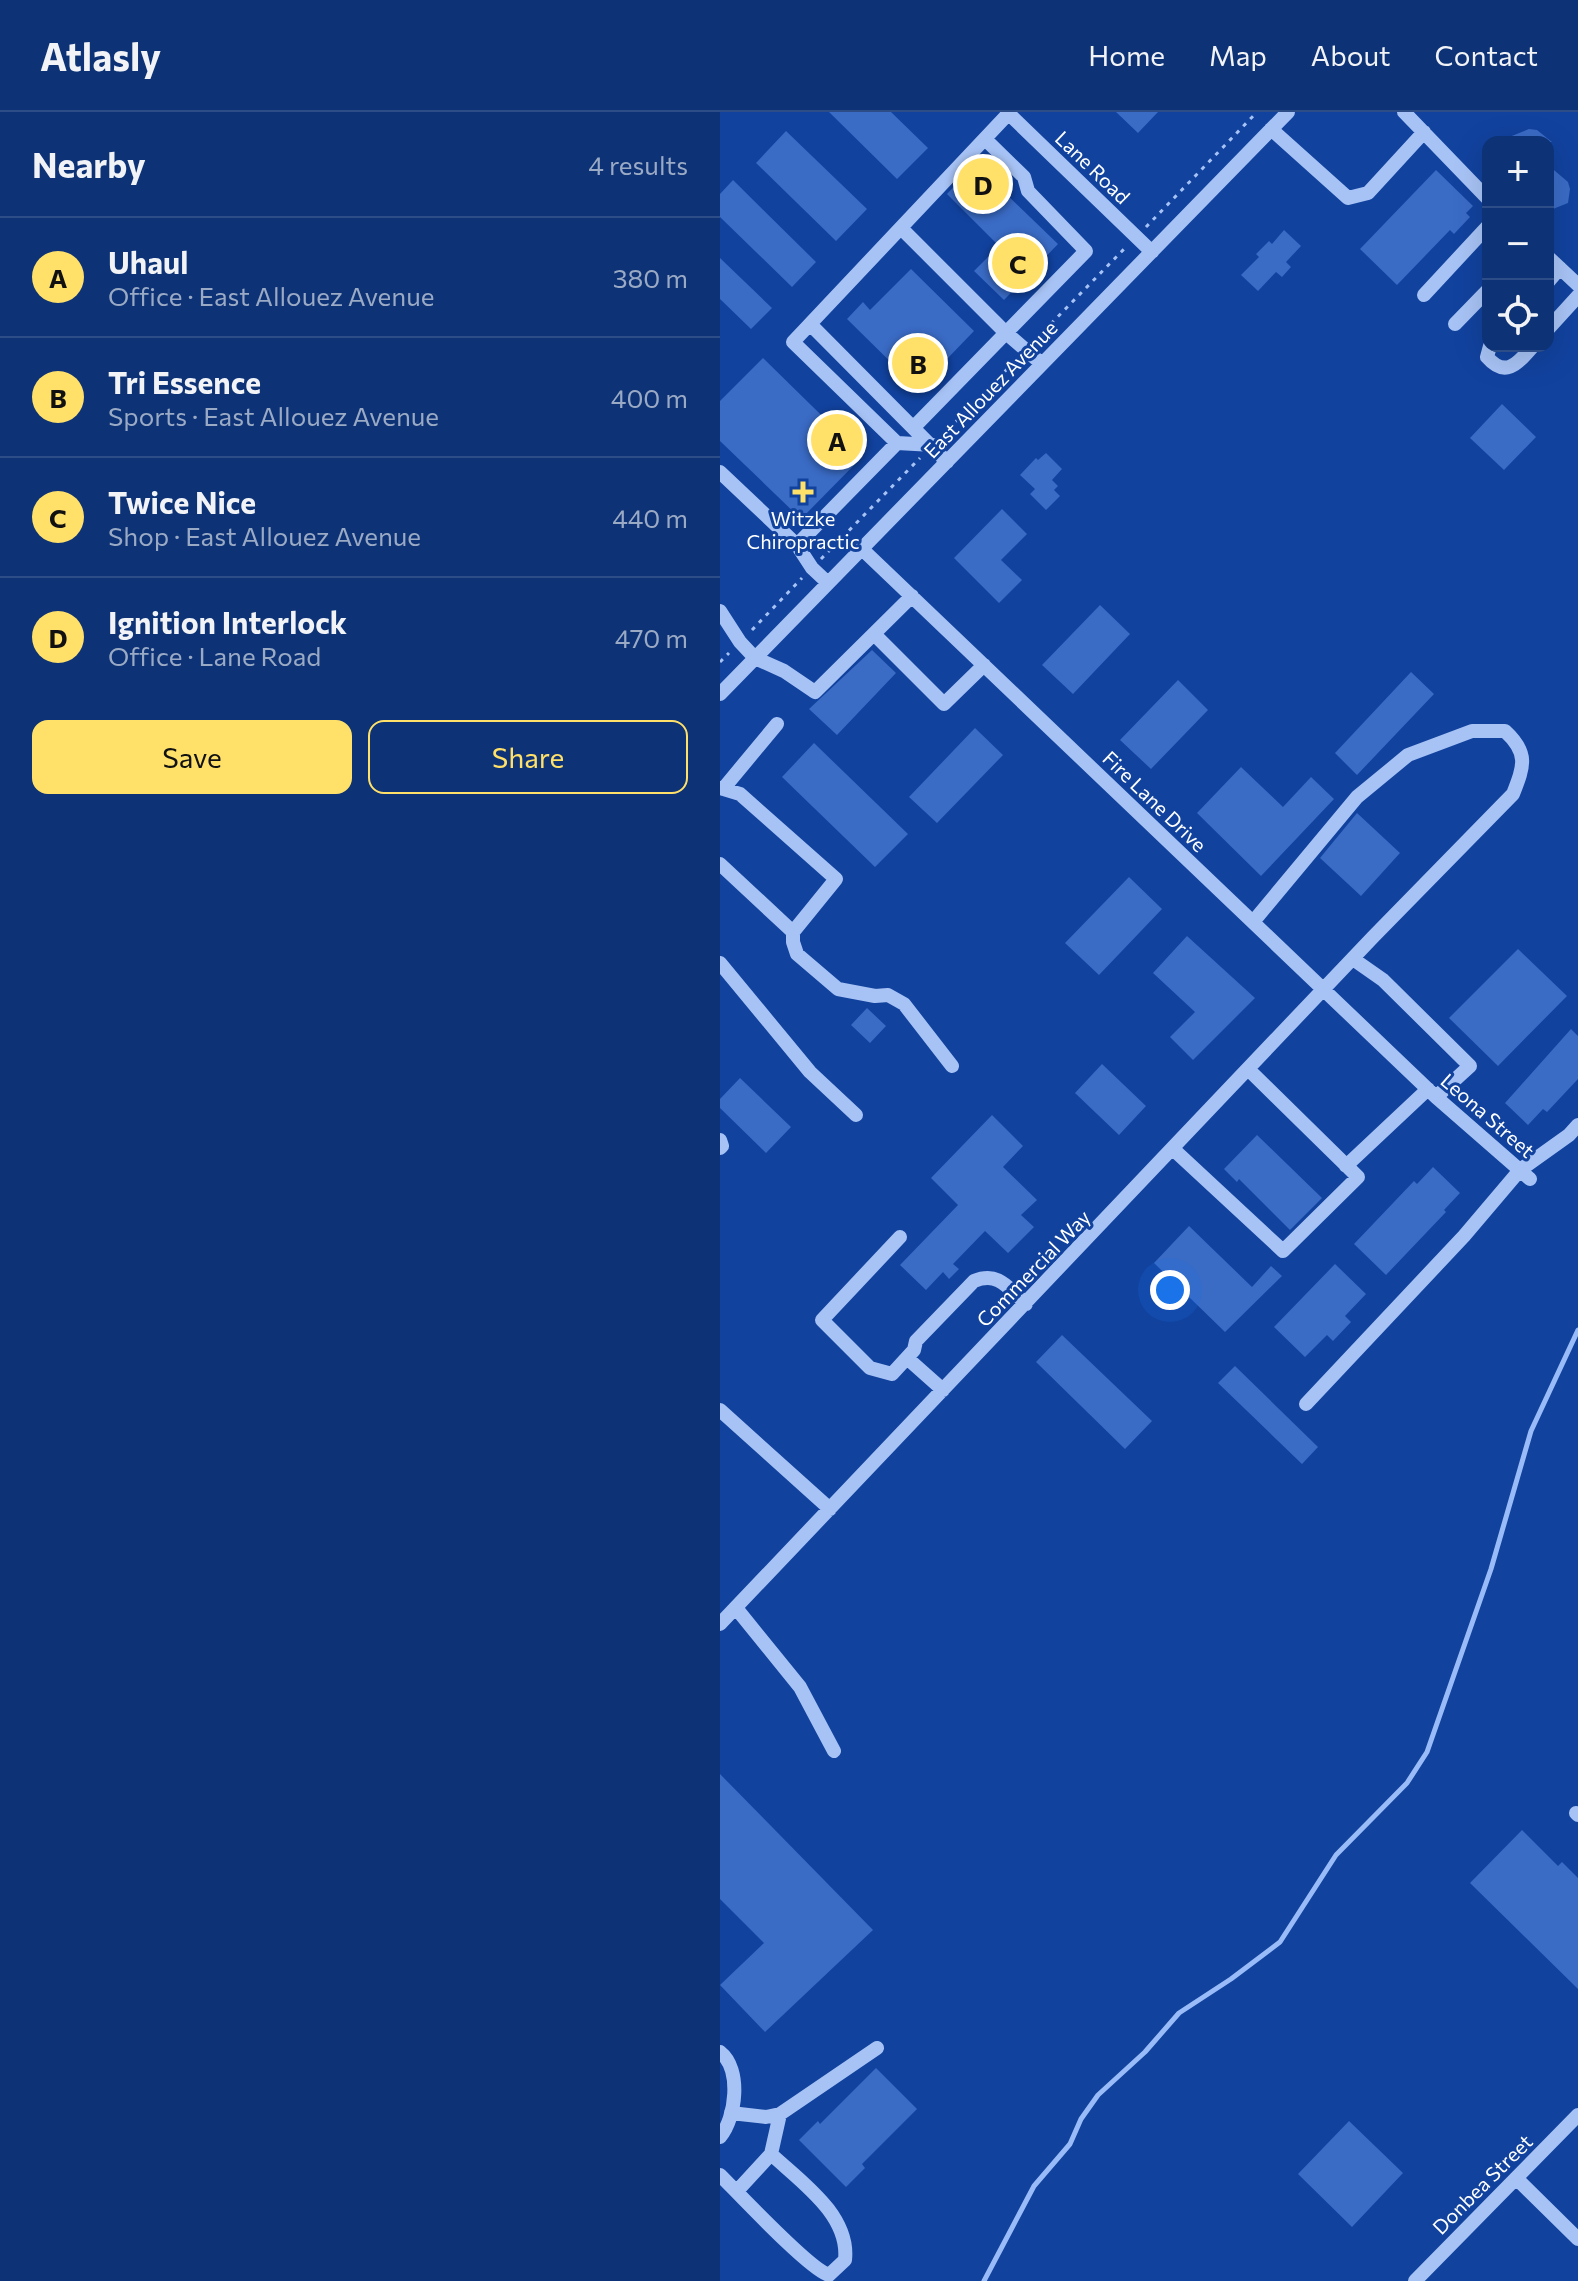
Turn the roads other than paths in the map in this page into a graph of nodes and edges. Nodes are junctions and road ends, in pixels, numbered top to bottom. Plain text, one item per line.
1 (1288, 112) edge
2 (1404, 112) edge
3 (1008, 113) edge
4 (1271, 129) junction
5 (1424, 132) junction
6 (985, 139) junction
7 (1482, 193) edge
8 (901, 228) junction
9 (1482, 232) edge
10 (1152, 252) junction
11 (1554, 262) edge
12 (1560, 268) junction
13 (1550, 280) edge
14 (1578, 285) edge
15 (1424, 295) dead end
16 (1482, 296) edge
17 (1578, 296) edge
18 (1554, 322) edge
19 (810, 324) junction
20 (1455, 324) dead end
21 (1006, 333) junction
22 (1488, 352) edge
23 (1528, 352) edge
24 (1042, 364) junction
25 (914, 427) junction
26 (897, 443) junction
27 (933, 445) junction
28 (947, 462) junction
29 (720, 472) edge
30 (797, 545) junction
31 (862, 549) junction
32 (828, 583) junction
33 (912, 596) junction
34 (722, 619) edge
35 (874, 634) junction
36 (755, 658) junction
37 (984, 665) junction
38 (720, 694) edge
39 (777, 724) dead end
40 (722, 788) edge
41 (720, 864) edge
42 (1253, 922) junction
43 (793, 932) junction
44 (1353, 959) junction
45 (720, 963) edge
46 (1325, 991) junction
47 (952, 1066) dead end
48 (1249, 1070) junction
49 (1428, 1089) junction
50 (856, 1115) dead end
51 (1578, 1125) edge
52 (720, 1140) edge
53 (720, 1148) edge
54 (1173, 1149) junction
55 (1346, 1166) junction
56 (1525, 1174) junction
57 (900, 1237) dead end
58 (1026, 1304) junction
59 (907, 1358) junction
60 (943, 1390) junction
61 (1306, 1404) dead end
62 (720, 1410) edge
63 (830, 1509) junction
64 (736, 1608) junction
65 (720, 1624) edge
66 (834, 1751) dead end
67 (877, 2048) dead end
68 (720, 2052) edge
69 (731, 2113) junction
70 (780, 2114) junction
71 (1578, 2115) edge
72 (720, 2137) edge
73 (771, 2154) junction
74 (720, 2175) edge
75 (1516, 2178) junction
76 (737, 2191) junction
77 (1578, 2239) edge
78 (1415, 2281) edge

1 - 4 street, East Allouez Avenue
2 - 5 street
3 - 6 street
3 - 10 street, Lane Road
4 - 5 street
4 - 10 street, East Allouez Avenue
5 - 7 street
6 - 8 street
6 - 21 street
8 - 19 street
8 - 21 street
9 - 15 street
10 - 24 street, East Allouez Avenue
11 - 12 street
12 - 13 street
12 - 14 street
16 - 20 street
17 - 18 street
19 - 25 street
19 - 26 street
21 - 24 street
21 - 25 street
22 - 23 street
24 - 28 street, East Allouez Avenue
25 - 27 street
26 - 27 street
26 - 30 street
27 - 28 street
28 - 31 street, East Allouez Avenue
29 - 30 street
30 - 32 street
31 - 32 street, East Allouez Avenue
31 - 33 street, Fire Lane Drive
32 - 36 street, East Allouez Avenue
33 - 35 street
33 - 37 street, Fire Lane Drive
34 - 36 street
35 - 36 street
35 - 37 street
36 - 38 street, East Allouez Avenue
37 - 42 street, Fire Lane Drive
39 - 40 street
40 - 43 street
41 - 43 street
42 - 44 street, Commercial Way
42 - 46 street, Fire Lane Drive
43 - 47 street
44 - 46 street, Commercial Way
44 - 49 street
45 - 50 street
46 - 48 street, Commercial Way
46 - 49 street, Fire Lane Drive
48 - 54 street, Commercial Way
48 - 55 street
49 - 55 street
49 - 56 street, Leona Street
51 - 56 street
52 - 53 street
54 - 55 street
54 - 58 street, Commercial Way
56 - 61 street
57 - 59 street
58 - 59 street
58 - 60 street, Commercial Way
59 - 60 street
60 - 63 street, Commercial Way
62 - 63 street
63 - 64 street, Commercial Way
64 - 65 street, Commercial Way
64 - 66 street
67 - 70 street
68 - 69 street
69 - 70 street
69 - 72 street
70 - 73 street
71 - 75 street, Donbea Street
73 - 76 street
73 - 76 street
74 - 76 street
75 - 77 street
75 - 78 street, Donbea Street

